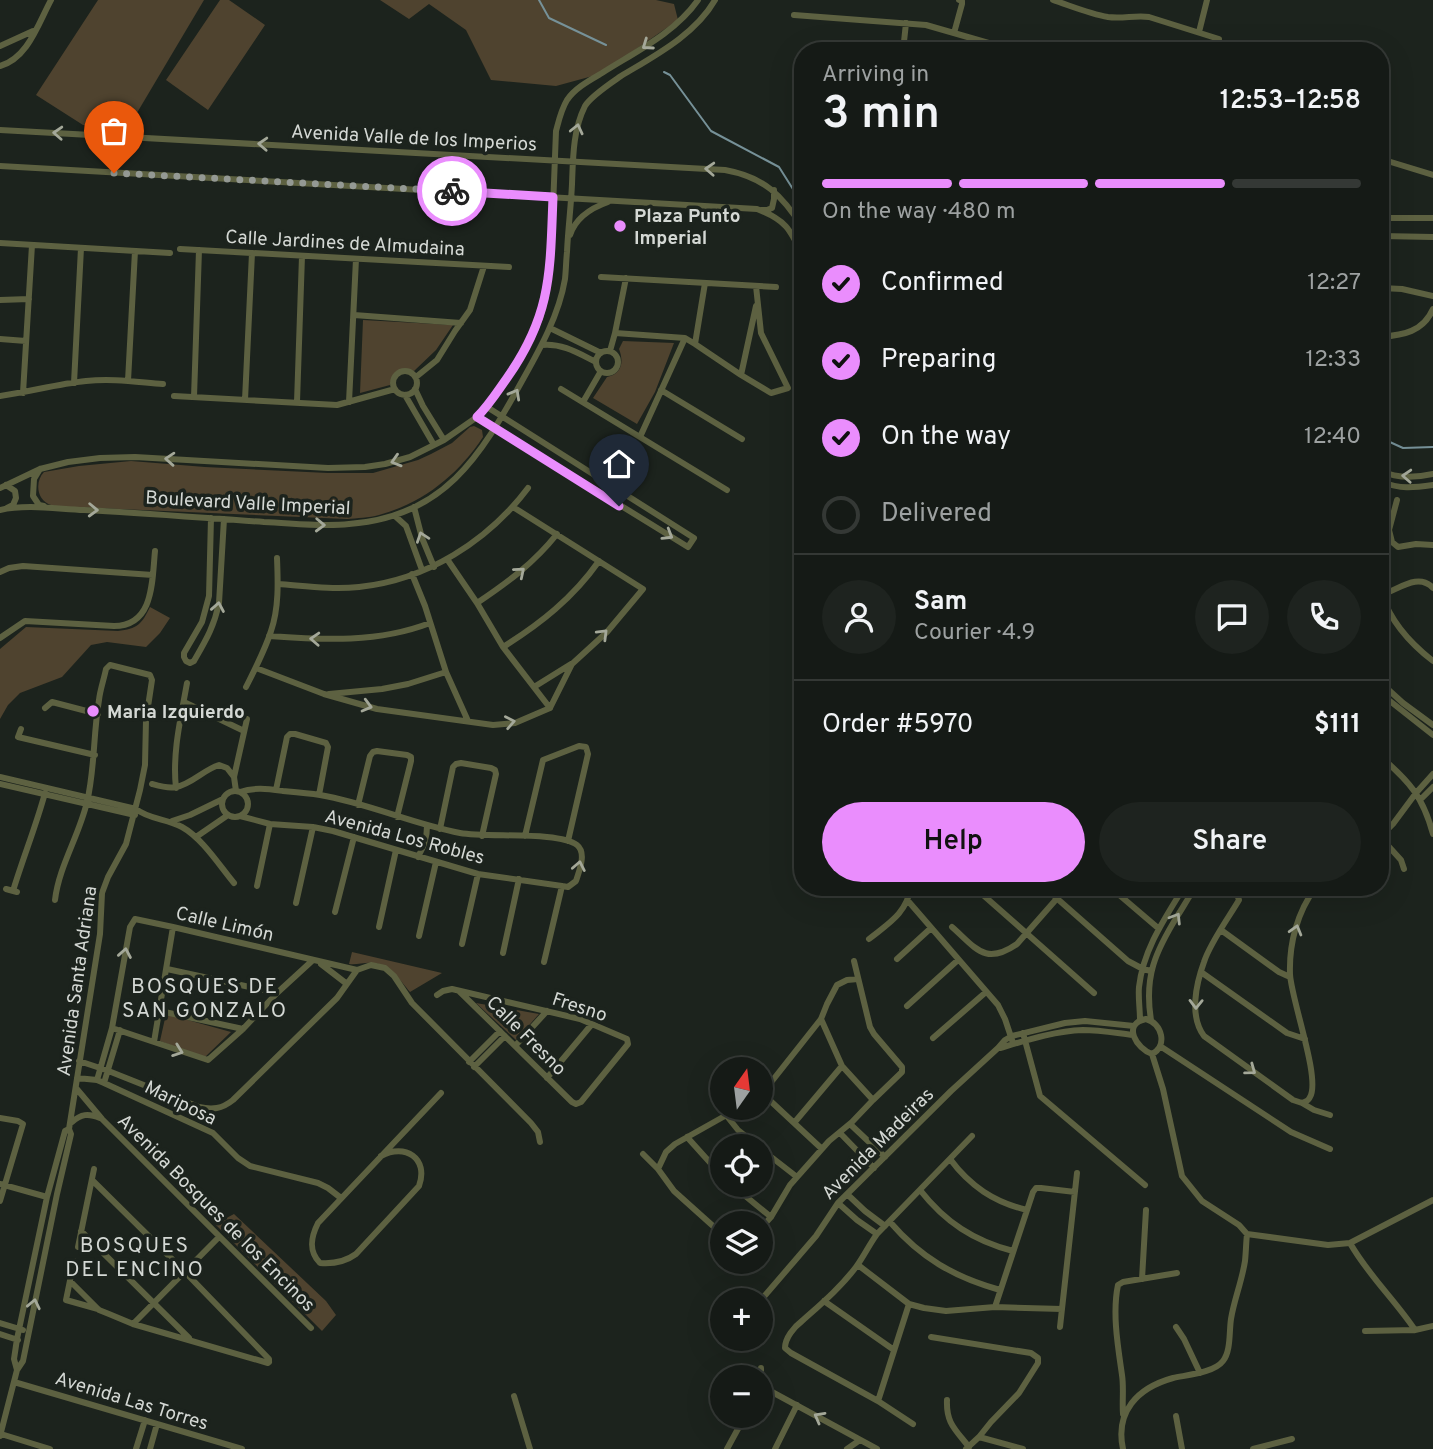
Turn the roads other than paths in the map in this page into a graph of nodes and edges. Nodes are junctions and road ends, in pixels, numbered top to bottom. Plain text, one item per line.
1 (51, 0) edge
2 (698, 0) edge
3 (715, 0) edge
4 (959, 0) edge
5 (1053, 0) edge
6 (1207, 0) edge
7 (794, 15) dead end
8 (906, 23) junction
9 (35, 31) junction
10 (1199, 32) junction
11 (954, 33) junction
12 (1219, 39) dead end
13 (904, 42) edge
14 (981, 42) edge
15 (0, 46) edge
16 (624, 59) junction
17 (0, 66) edge
18 (632, 70) junction
19 (0, 130) edge
20 (115, 136) junction
21 (554, 161) junction
22 (573, 162) junction
23 (1389, 162) edge
24 (0, 166) edge
25 (114, 173) junction
26 (1433, 175) edge
27 (774, 190) junction
28 (553, 197) junction
29 (571, 198) junction
30 (613, 201) junction
31 (757, 209) junction
32 (794, 213) edge
33 (1389, 218) edge
34 (1433, 218) edge
35 (794, 236) edge
36 (1389, 236) edge
37 (1433, 237) edge
38 (0, 243) edge
39 (568, 243) junction
40 (32, 245) junction
41 (81, 248) junction
42 (180, 249) dead end
43 (199, 250) junction
44 (135, 251) junction
45 (170, 253) dead end
46 (251, 253) junction
47 (302, 256) junction
48 (356, 259) junction
49 (484, 266) junction
50 (509, 267) dead end
51 (601, 277) dead end
52 (626, 278) junction
53 (705, 283) junction
54 (756, 286) junction
55 (776, 287) dead end
56 (1389, 288) edge
57 (1433, 296) edge
58 (29, 299) junction
59 (0, 300) edge
60 (545, 300) junction
61 (758, 301) junction
62 (559, 303) junction
63 (1433, 310) edge
64 (354, 315) junction
65 (461, 323) junction
66 (1429, 323) edge
67 (550, 328) junction
68 (615, 333) junction
69 (1389, 336) edge
70 (570, 338) junction
71 (685, 338) junction
72 (0, 339) edge
73 (26, 341) junction
74 (695, 344) junction
75 (542, 345) junction
76 (566, 347) junction
77 (610, 351) junction
78 (601, 352) junction
79 (596, 362) junction
80 (601, 371) junction
81 (741, 375) junction
82 (416, 377) junction
83 (128, 381) junction
84 (74, 383) junction
85 (163, 384) dead end
86 (561, 388) dead end
87 (395, 389) junction
88 (415, 389) junction
89 (661, 390) junction
90 (23, 393) junction
91 (405, 395) junction
92 (0, 396) edge
93 (174, 396) dead end
94 (194, 397) junction
95 (245, 400) junction
96 (296, 402) junction
97 (349, 402) junction
98 (583, 402) junction
99 (487, 407) junction
100 (503, 416) junction
101 (477, 417) junction
102 (432, 421) junction
103 (423, 426) junction
104 (517, 426) junction
105 (495, 428) junction
106 (640, 437) junction
107 (510, 438) junction
108 (742, 439) dead end
109 (444, 440) junction
110 (434, 445) junction
111 (40, 469) junction
112 (1433, 474) edge
113 (1389, 475) edge
114 (604, 482) junction
115 (1389, 484) edge
116 (1433, 485) edge
117 (3, 487) edge
118 (528, 488) dead end
119 (727, 490) dead end
120 (597, 492) junction
121 (1396, 500) dead end
122 (414, 507) junction
123 (513, 507) junction
124 (48, 508) junction
125 (3, 509) edge
126 (395, 516) junction
127 (211, 519) junction
128 (224, 519) junction
129 (557, 534) junction
130 (1433, 542) edge
131 (155, 551) dead end
132 (277, 558) dead end
133 (447, 559) junction
134 (599, 561) junction
135 (434, 567) junction
136 (422, 570) junction
137 (0, 572) edge
138 (412, 574) junction
139 (153, 575) junction
140 (278, 584) junction
141 (1433, 588) edge
142 (1389, 592) edge
143 (477, 603) junction
144 (1389, 611) edge
145 (430, 623) junction
146 (270, 636) junction
147 (0, 638) edge
148 (503, 647) junction
149 (1433, 661) edge
150 (572, 664) junction
151 (256, 668) junction
152 (446, 672) junction
153 (187, 683) dead end
154 (246, 687) dead end
155 (534, 687) junction
156 (1389, 690) edge
157 (324, 694) junction
158 (1389, 700) edge
159 (184, 702) junction
160 (45, 708) dead end
161 (550, 708) junction
162 (98, 714) junction
163 (247, 719) dead end
164 (468, 721) junction
165 (1433, 725) edge
166 (21, 729) dead end
167 (244, 731) junction
168 (1433, 735) edge
169 (95, 755) junction
170 (1389, 764) edge
171 (1433, 774) edge
172 (234, 777) junction
173 (1, 781) edge
174 (152, 784) dead end
175 (1433, 787) edge
176 (176, 788) junction
177 (276, 790) junction
178 (46, 791) junction
179 (238, 792) junction
180 (1416, 793) junction
181 (0, 794) edge
182 (319, 794) junction
183 (223, 799) junction
184 (1421, 800) junction
185 (87, 801) junction
186 (1410, 803) junction
187 (358, 804) junction
188 (137, 813) junction
189 (228, 815) junction
190 (240, 816) junction
191 (397, 817) junction
192 (170, 821) junction
193 (270, 824) junction
194 (427, 826) junction
195 (313, 827) junction
196 (1389, 828) edge
197 (440, 829) junction
198 (1433, 834) edge
199 (482, 836) junction
200 (526, 836) junction
201 (196, 837) junction
202 (354, 837) junction
203 (568, 841) junction
204 (1389, 846) edge
205 (396, 849) junction
206 (418, 857) junction
207 (436, 862) junction
208 (1404, 869) dead end
209 (478, 873) junction
210 (519, 879) junction
211 (234, 883) dead end
212 (562, 886) junction
213 (257, 887) dead end
214 (12, 891) dead end
215 (910, 896) edge
216 (984, 896) edge
217 (1055, 896) edge
218 (1121, 896) edge
219 (1178, 896) edge
220 (1190, 896) edge
221 (1238, 896) edge
222 (1309, 897) edge
223 (1057, 898) junction
224 (65, 902) dead end
225 (909, 902) junction
226 (296, 903) dead end
227 (335, 912) dead end
228 (173, 927) junction
229 (379, 928) dead end
230 (931, 928) junction
231 (952, 928) dead end
232 (1158, 928) junction
233 (1222, 930) junction
234 (1027, 934) junction
235 (419, 936) dead end
236 (869, 939) dead end
237 (462, 944) dead end
238 (503, 953) dead end
239 (897, 959) dead end
240 (958, 960) junction
241 (315, 961) junction
242 (854, 961) dead end
243 (544, 962) dead end
244 (167, 969) junction
245 (1143, 969) junction
246 (357, 970) junction
247 (1152, 971) junction
248 (1201, 972) junction
249 (1290, 977) junction
250 (858, 979) junction
251 (347, 984) junction
252 (459, 991) junction
253 (986, 992) junction
254 (277, 993) junction
255 (1094, 993) dead end
256 (437, 995) dead end
257 (907, 1006) dead end
258 (160, 1011) junction
259 (547, 1011) junction
260 (821, 1019) junction
261 (1140, 1020) junction
262 (1151, 1020) junction
263 (1085, 1021) junction
264 (592, 1024) junction
265 (1134, 1026) junction
266 (116, 1029) junction
267 (243, 1030) junction
268 (1084, 1030) junction
269 (503, 1034) junction
270 (1133, 1035) junction
271 (1024, 1037) junction
272 (933, 1038) dead end
273 (1305, 1039) junction
274 (1013, 1040) junction
275 (154, 1042) junction
276 (515, 1046) junction
277 (1160, 1046) junction
278 (1152, 1054) junction
279 (79, 1061) junction
280 (472, 1064) junction
281 (842, 1066) junction
282 (104, 1069) junction
283 (77, 1078) junction
284 (547, 1078) junction
285 (774, 1080) edge
286 (100, 1082) junction
287 (76, 1088) junction
288 (441, 1093) dead end
289 (873, 1100) junction
290 (572, 1102) joint
291 (1302, 1103) junction
292 (774, 1106) edge
293 (1330, 1115) dead end
294 (0, 1118) edge
295 (102, 1119) junction
296 (717, 1120) edge
297 (730, 1120) edge
298 (794, 1123) junction
299 (850, 1124) junction
300 (70, 1126) junction
301 (840, 1133) junction
302 (743, 1134) edge
303 (972, 1136) dead end
304 (687, 1137) junction
305 (540, 1142) dead end
306 (822, 1149) junction
307 (1330, 1149) dead end
308 (643, 1154) dead end
309 (381, 1156) junction
310 (885, 1157) junction
311 (773, 1158) edge
312 (950, 1159) junction
313 (710, 1163) edge
314 (658, 1168) junction
315 (874, 1168) junction
316 (94, 1170) dead end
317 (1077, 1174) dead end
318 (797, 1177) junction
319 (92, 1180) junction
320 (2, 1185) edge
321 (1145, 1185) dead end
322 (920, 1190) junction
323 (1075, 1192) junction
324 (847, 1194) junction
325 (47, 1197) junction
326 (747, 1197) edge
327 (341, 1198) junction
328 (1433, 1200) edge
329 (0, 1201) edge
330 (838, 1203) junction
331 (1027, 1210) junction
332 (1146, 1210) dead end
333 (764, 1211) edge
334 (773, 1214) edge
335 (710, 1223) edge
336 (888, 1224) junction
337 (81, 1230) junction
338 (877, 1234) junction
339 (1247, 1234) junction
340 (219, 1237) junction
341 (1350, 1243) junction
342 (78, 1247) dead end
343 (1013, 1251) junction
344 (75, 1261) dead end
345 (858, 1265) junction
346 (184, 1271) junction
347 (1177, 1273) dead end
348 (1142, 1279) junction
349 (71, 1281) junction
350 (771, 1288) edge
351 (1000, 1290) junction
352 (824, 1301) junction
353 (154, 1303) junction
354 (909, 1304) junction
355 (995, 1307) junction
356 (1062, 1309) junction
357 (99, 1310) junction
358 (0, 1323) edge
359 (133, 1324) junction
360 (1433, 1326) edge
361 (1059, 1327) dead end
362 (1176, 1327) dead end
363 (311, 1328) dead end
364 (19, 1329) junction
365 (1415, 1330) junction
366 (29, 1331) junction
367 (1365, 1331) dead end
368 (0, 1334) edge
369 (931, 1337) dead end
370 (17, 1339) junction
371 (190, 1339) junction
372 (26, 1342) junction
373 (894, 1350) junction
374 (18, 1370) junction
375 (1200, 1373) junction
376 (14, 1382) junction
377 (773, 1392) edge
378 (514, 1396) dead end
379 (947, 1400) dead end
380 (878, 1401) junction
381 (797, 1405) junction
382 (1124, 1416) junction
383 (1176, 1416) dead end
384 (145, 1420) junction
385 (158, 1424) junction
386 (912, 1424) dead end
387 (738, 1428) edge
388 (0, 1435) edge
389 (979, 1437) junction
390 (1292, 1439) dead end
391 (860, 1440) junction
392 (231, 1448) edge
393 (778, 1448) edge
394 (967, 1448) edge
395 (50, 1449) edge
396 (136, 1449) edge
397 (150, 1449) edge
398 (242, 1449) edge
399 (530, 1449) edge
400 (727, 1449) edge
401 (847, 1449) edge
402 (877, 1449) edge
403 (1023, 1449) edge
404 (1123, 1449) edge
405 (1182, 1449) edge
406 (1253, 1449) edge

1 - 9 street
2 -> 16 street, Boulevard Valle Imperial
3 - 18 street, Boulevard Valle Imperial
4 - 11 street
5 - 10 street
6 - 10 street
7 - 8 street
8 - 11 street
8 - 13 street
9 - 15 street
9 - 17 street
10 - 12 street
11 - 14 street
16 - 18 street
16 - 21 street, Boulevard Valle Imperial
22 -> 18 street, Boulevard Valle Imperial
20 -> 19 street, Avenida Valle de los Imperios
21 -> 20 street, Avenida Valle de los Imperios
20 - 25 street
21 - 22 street, Avenida Valle de los Imperios
21 - 28 street, Boulevard Valle Imperial
27 -> 22 street, Avenida Valle de los Imperios
22 - 29 street, Boulevard Valle Imperial
23 - 26 street
24 - 25 street
25 - 28 street
27 - 31 street
27 - 32 street, Avenida Valle de los Imperios
28 - 29 street
28 - 60 street, Boulevard Valle Imperial
29 - 30 street
29 - 39 street, Boulevard Valle Imperial
30 - 31 street
30 - 39 street
31 - 35 street
33 - 34 street
36 - 37 street
38 - 40 street
39 - 62 street, Boulevard Valle Imperial
40 - 41 street
40 - 58 street
41 - 44 street
41 - 84 street
42 - 43 street, Calle Jardines de Almudaina
43 - 46 street, Calle Jardines de Almudaina
43 - 94 street
44 - 45 street
44 - 83 street
46 - 47 street, Calle Jardines de Almudaina
46 - 95 street
47 - 48 street, Calle Jardines de Almudaina
47 - 96 street
48 - 49 street, Calle Jardines de Almudaina
48 - 64 street
49 - 50 street, Calle Jardines de Almudaina
49 - 65 street
51 - 52 street
52 - 53 street
52 - 68 street
53 - 54 street
53 - 74 street
54 - 55 street
54 - 61 street
56 - 57 street
58 - 59 street
58 - 73 street
60 - 62 street
60 - 99 street, Boulevard Valle Imperial
61 - 81 street
61 - 81 street
62 - 67 street, Boulevard Valle Imperial
63 - 66 street
64 - 65 street
64 - 97 street
65 - 82 street
66 - 69 street
67 - 70 street
67 - 75 street, Boulevard Valle Imperial
68 - 71 street
68 - 77 street
70 - 76 street
70 - 78 street
71 - 74 street
71 - 89 street
72 - 73 street
73 - 90 street
74 - 81 street
75 - 76 street
100 -> 75 street, Boulevard Valle Imperial
76 - 79 street
77 - 78 street
77 - 80 street
78 - 79 street
79 - 80 street
80 - 98 street
82 - 87 street
82 - 88 street
83 - 84 street
83 - 85 street
84 - 90 street
86 - 98 street
87 - 91 street
87 - 97 street
88 - 91 street
88 - 102 street
89 - 106 street
89 - 108 street
90 - 92 street
91 - 103 street
93 - 94 street
94 - 95 street
95 - 96 street
96 - 97 street
98 - 106 street
99 - 100 street
99 - 101 street, Boulevard Valle Imperial
100 - 104 street
100 - 105 street, Boulevard Valle Imperial
101 - 105 street
101 - 109 street, Boulevard Valle Imperial
102 - 103 street
102 - 109 street
103 - 110 street
104 - 107 street
104 - 114 street
105 - 107 street
105 - 122 street, Boulevard Valle Imperial
106 - 119 street
107 - 120 street
109 - 110 street, Boulevard Valle Imperial
110 -> 111 street, Boulevard Valle Imperial
111 - 117 street, Boulevard Valle Imperial
111 - 124 street
112 -> 113 street
114 - 120 street
120 -> 114 street
115 - 116 street
117 - 125 street
118 - 123 street
121 - 130 street
122 - 126 street, Boulevard Valle Imperial
135 -> 122 street
123 - 129 street
123 - 133 street
124 - 125 street, Boulevard Valle Imperial
124 -> 127 street, Boulevard Valle Imperial
128 -> 126 street, Boulevard Valle Imperial
126 - 136 street
127 - 128 street, Boulevard Valle Imperial
127 -> 128 street
129 - 134 street
143 -> 129 street
131 - 139 street
132 - 140 street
133 - 135 street
133 - 143 street
134 - 148 street
150 -> 134 street
135 - 136 street
136 - 138 street
137 - 139 street
138 - 140 street
138 - 145 street
139 - 147 street
140 - 146 street
141 - 142 street
143 - 148 street
144 - 149 street
145 -> 146 street
145 - 152 street
146 - 151 street
148 - 155 street
150 - 155 street
150 - 161 street
151 - 154 street
151 - 157 street
152 - 157 street
152 - 164 street
153 - 159 street
155 - 161 street
156 - 165 street
157 -> 164 street
158 - 168 street
159 - 167 street
159 - 176 street
160 - 162 street
164 -> 161 street
162 - 169 street
162 - 188 street, Avenida Santa Adriana
163 - 167 street
166 - 169 street
167 - 172 street
169 - 185 street
170 - 180 street
171 - 180 street
172 - 176 street
172 - 179 street
173 - 178 street
173 - 181 street
174 - 176 street
175 - 184 street
177 - 179 street, Avenida Los Robles
177 - 182 street, Avenida Los Robles
177 - 182 street
178 - 185 street
178 - 214 street
179 - 183 street
179 - 190 street
180 - 184 street
180 - 186 street
182 - 187 street, Avenida Los Robles
183 - 189 street
183 - 192 street
184 - 186 street
184 - 198 street
185 - 188 street
185 - 224 street
186 - 196 street
187 - 191 street, Avenida Los Robles
187 - 191 street
188 - 192 street
188 - 279 street, Avenida Santa Adriana
189 - 190 street
189 - 201 street
190 - 193 street, Avenida Los Robles
191 - 194 street, Avenida Los Robles
192 - 201 street
193 - 195 street, Avenida Los Robles
193 - 213 street
194 - 197 street, Avenida Los Robles
194 - 206 street
195 - 202 street, Avenida Los Robles
195 - 226 street
197 - 199 street, Avenida Los Robles
197 - 199 street
199 - 200 street, Avenida Los Robles
200 - 203 street, Avenida Los Robles
200 - 203 street
201 - 211 street
202 - 205 street, Avenida Los Robles
202 - 227 street
212 -> 203 street
204 - 208 street
205 - 206 street, Avenida Los Robles
205 - 229 street
206 - 207 street, Avenida Los Robles
207 - 209 street, Avenida Los Robles
207 - 235 street
209 - 210 street, Avenida Los Robles
209 - 237 street
210 - 212 street, Avenida Los Robles
210 - 238 street
212 - 243 street
215 - 225 street
216 - 234 street
217 - 223 street
218 - 232 street
219 - 232 street
247 -> 220 street
221 - 233 street
249 -> 222 street
223 - 234 street
223 - 245 street
225 - 230 street
225 - 236 street
228 - 241 street, Calle Limón
228 - 244 street
266 -> 228 street, Calle Limón
230 - 239 street
230 - 240 street
231 - 234 street
232 - 245 street
233 - 248 street
233 - 249 street
234 - 255 street
240 - 253 street
240 - 257 street
241 - 246 street, Calle Limón
241 - 251 street, Calle Limón
241 - 254 street
242 - 250 street
244 - 254 street
244 - 258 street
245 - 247 street
245 - 261 street
246 - 251 street
246 - 280 street, Calle Limón
247 - 262 street
248 - 273 street
248 -> 291 street
249 - 273 street
250 - 260 street
250 - 289 street
251 - 282 street
252 - 256 street, Fresno
252 - 259 street, Fresno
252 - 269 street, Calle Fresno
253 - 272 street
253 - 274 street
254 - 267 street
258 - 267 street
258 - 275 street
259 - 264 street, Fresno
259 - 276 street
260 - 281 street
260 - 285 street
261 - 262 street
261 - 265 street
262 - 277 street
263 - 265 street, Avenida Madeiras
263 - 268 street
263 - 271 street, Avenida Madeiras
264 - 284 street
264 - 290 street, Fresno
265 - 270 street
266 - 275 street
266 - 282 street
275 -> 267 street
268 - 270 street, Avenida Madeiras
268 - 271 street, Avenida Madeiras
269 - 276 street, Calle Fresno
269 - 280 street
270 - 278 street
271 - 274 street, Avenida Madeiras
271 - 321 street
273 - 291 street
274 - 310 street, Avenida Madeiras
276 - 284 street, Calle Fresno
277 - 278 street
277 - 307 street
278 - 339 street
279 - 282 street
279 - 283 street, Avenida Santa Adriana
280 - 305 street, Calle Limón
281 - 289 street
281 - 298 street
282 - 286 street
283 - 286 street, Mariposa
283 - 287 street, Avenida Santa Adriana
284 - 290 street, Calle Fresno
286 - 327 street, Mariposa
287 - 295 street, Avenida Bosques de los Encinos
287 - 300 street, Avenida Santa Adriana
288 - 309 street
289 - 299 street
291 - 293 street
292 - 298 street
294 - 320 street
295 - 300 street, Avenida Bosques de los Encinos
295 - 340 street, Avenida Bosques de los Encinos
296 - 304 street
297 - 302 street
298 - 306 street
299 - 301 street
299 - 310 street
300 - 325 street, Avenida Santa Adriana
366 -> 300 street, Avenida Santa Adriana
301 - 306 street
301 - 315 street
303 - 312 street
304 - 313 street
304 - 314 street
306 - 318 street
308 - 314 street
309 - 327 street
309 - 327 street
310 - 315 street, Avenida Madeiras
311 - 318 street
312 - 322 street
312 - 331 street
314 - 335 street
315 - 324 street, Avenida Madeiras
316 - 319 street
317 - 323 street
318 - 334 street
319 - 337 street
319 - 346 street
320 - 325 street
320 - 329 street
322 - 336 street
322 - 343 street
323 - 331 street
323 - 356 street
324 - 330 street, Avenida Madeiras
324 - 336 street
325 - 364 street, Avenida Santa Adriana
326 - 333 street
328 - 341 street
330 - 338 street
330 - 350 street, Avenida Madeiras
331 - 343 street
332 - 348 street
336 - 338 street
336 - 351 street
337 - 342 street
337 - 353 street
338 - 345 street
339 - 341 street
339 - 375 street
340 - 346 street
340 - 363 street, Avenida Bosques de los Encinos
341 - 365 street
343 - 351 street
344 - 349 street
345 - 352 street
345 - 354 street
346 - 353 street
346 - 371 street
347 - 348 street
348 - 382 street
349 - 357 street
349 - 357 street
351 - 355 street
352 - 373 street
352 - 380 street
353 - 359 street
353 - 371 street
354 - 355 street
354 - 373 street
355 - 356 street
356 - 361 street
357 - 359 street
358 - 364 street
359 - 371 street
360 - 365 street
362 - 375 street
364 - 366 street
364 - 370 street, Avenida Santa Adriana
365 - 367 street
366 - 372 street, Avenida Santa Adriana
368 - 370 street
369 - 389 street
370 - 372 street
370 - 374 street, Avenida Santa Adriana
372 - 374 street, Avenida Santa Adriana
373 - 380 street
374 - 376 street, Avenida Santa Adriana
375 - 382 street
376 - 384 street, Avenida Las Torres
376 - 388 street, Avenida Santa Adriana
377 - 381 street
378 - 399 street
379 - 394 street
380 - 386 street
391 -> 381 street
381 - 393 street
382 - 404 street
383 - 405 street
384 - 385 street, Avenida Las Torres
384 - 396 street
385 - 392 street, Avenida Las Torres
385 - 397 street
387 - 400 street
388 - 395 street
389 - 394 street
389 - 403 street
390 - 406 street
391 - 401 street
391 - 402 street
392 - 398 street, Avenida Las Torres

